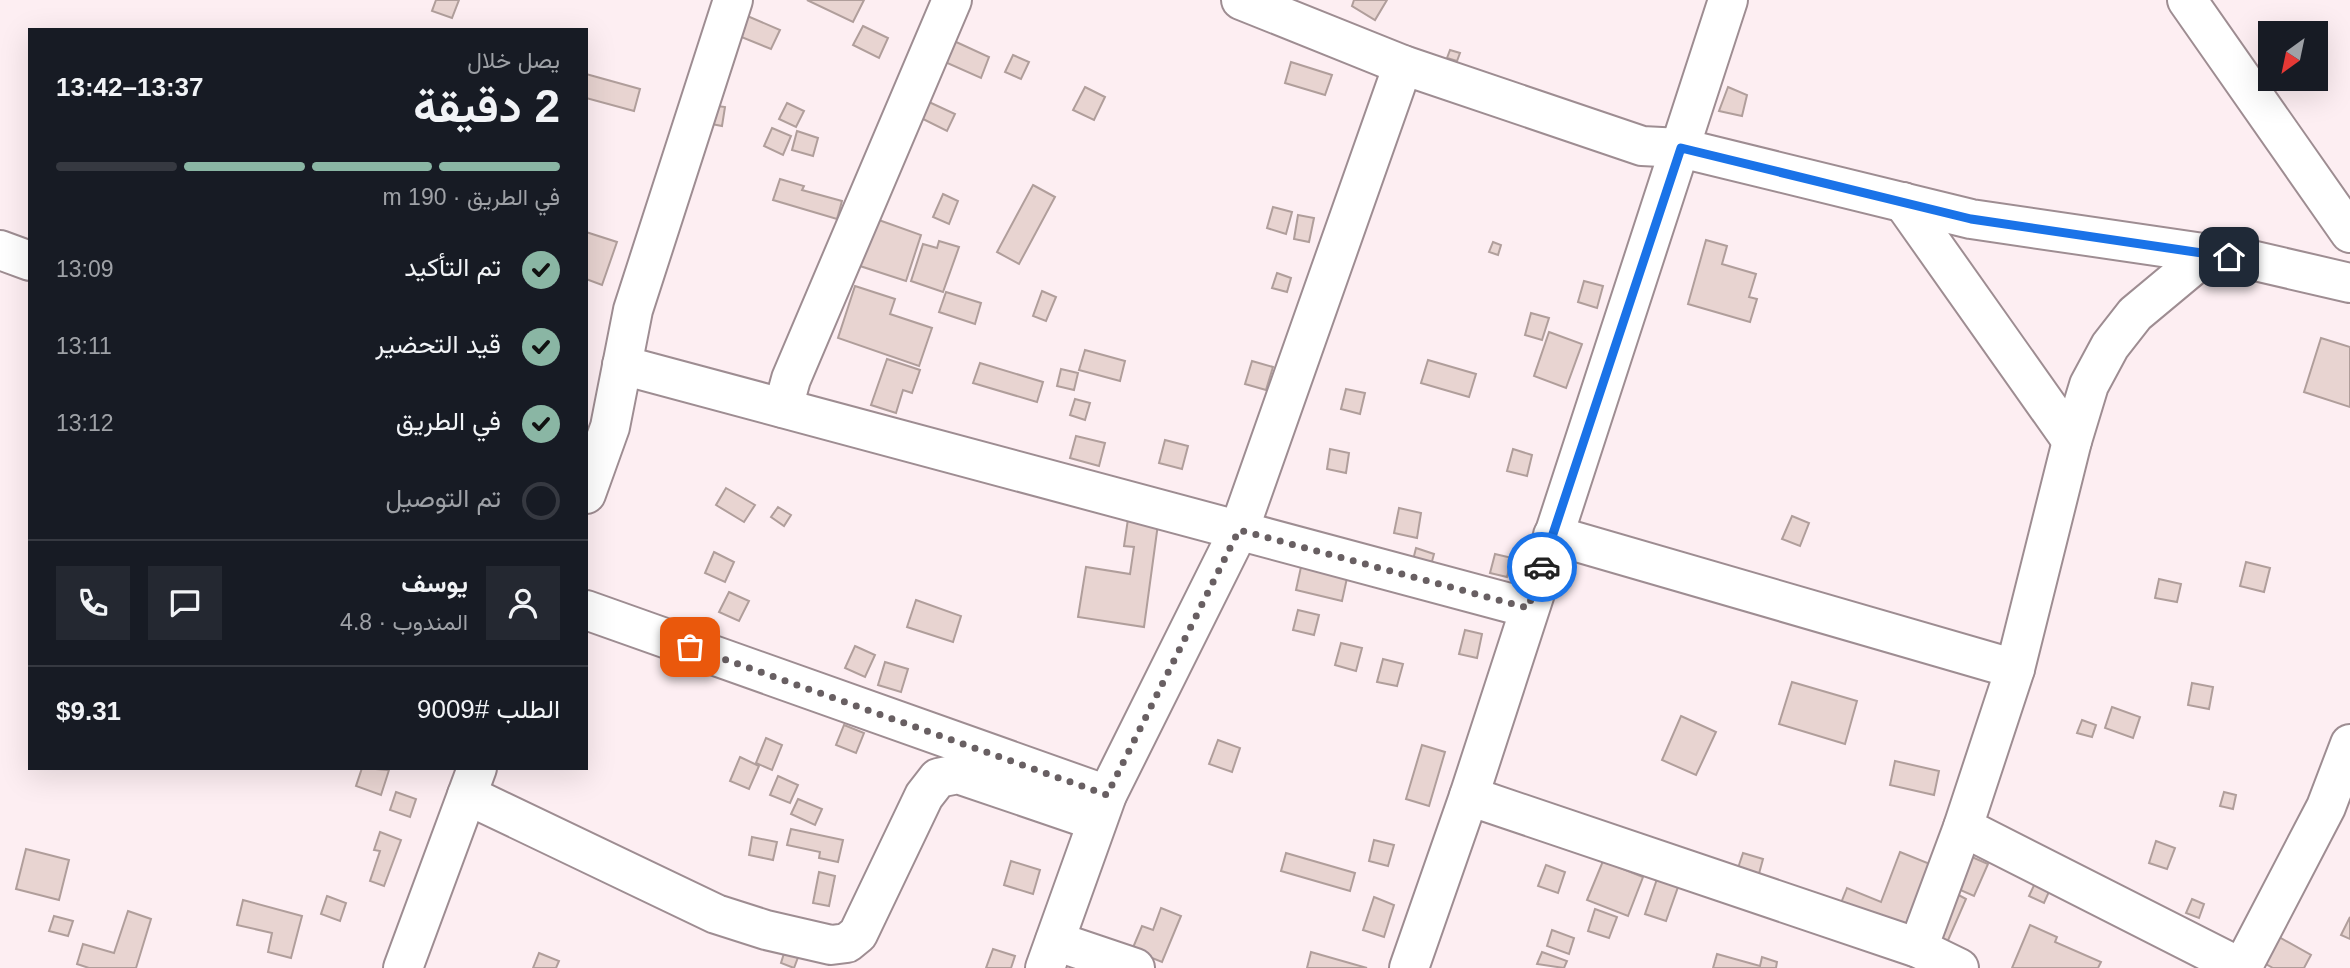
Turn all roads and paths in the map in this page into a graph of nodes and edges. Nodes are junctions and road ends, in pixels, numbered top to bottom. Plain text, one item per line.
1 (733, 0) edge
2 (952, 0) edge
3 (1241, 0) edge
4 (1728, 0) edge
5 (2187, 0) edge
6 (1403, 65) junction
7 (1681, 148) junction
8 (1903, 202) junction
9 (2350, 233) edge
10 (0, 250) edge
11 (2207, 254) junction
12 (28, 260) edge
13 (2350, 283) edge
14 (622, 365) junction
15 (783, 408) junction
16 (2072, 441) junction
17 (590, 474) edge
18 (1239, 530) junction
19 (1553, 535) junction
20 (1528, 608) junction
21 (588, 611) edge
22 (2015, 670) junction
23 (2350, 744) edge
24 (472, 782) edge
25 (1469, 796) junction
26 (1101, 808) junction
27 (1963, 827) junction
28 (1918, 948) junction
29 (1050, 954) edge
30 (811, 955) edge
31 (403, 968) edge
32 (1135, 968) edge
33 (1409, 968) edge
34 (1959, 968) edge
35 (2241, 968) edge

1 - 14 street
2 - 15 street
3 - 6 street
4 - 7 street
5 - 9 street
6 - 7 street
6 - 18 street
7 - 8 street
7 - 19 street
8 - 11 street
8 - 16 street
10 - 12 street
11 - 13 street
11 - 16 street
14 - 15 street
14 - 17 street
15 - 18 street
16 - 22 street
18 - 20 street
18 - 26 street
19 - 20 street
19 - 22 street
20 - 25 street
21 - 26 street
22 - 27 street
23 - 35 street
24 - 30 street
24 - 31 street
25 - 28 street
25 - 33 street
26 - 29 street
26 - 30 street
27 - 28 street
27 - 35 street
28 - 34 street
29 - 32 street

